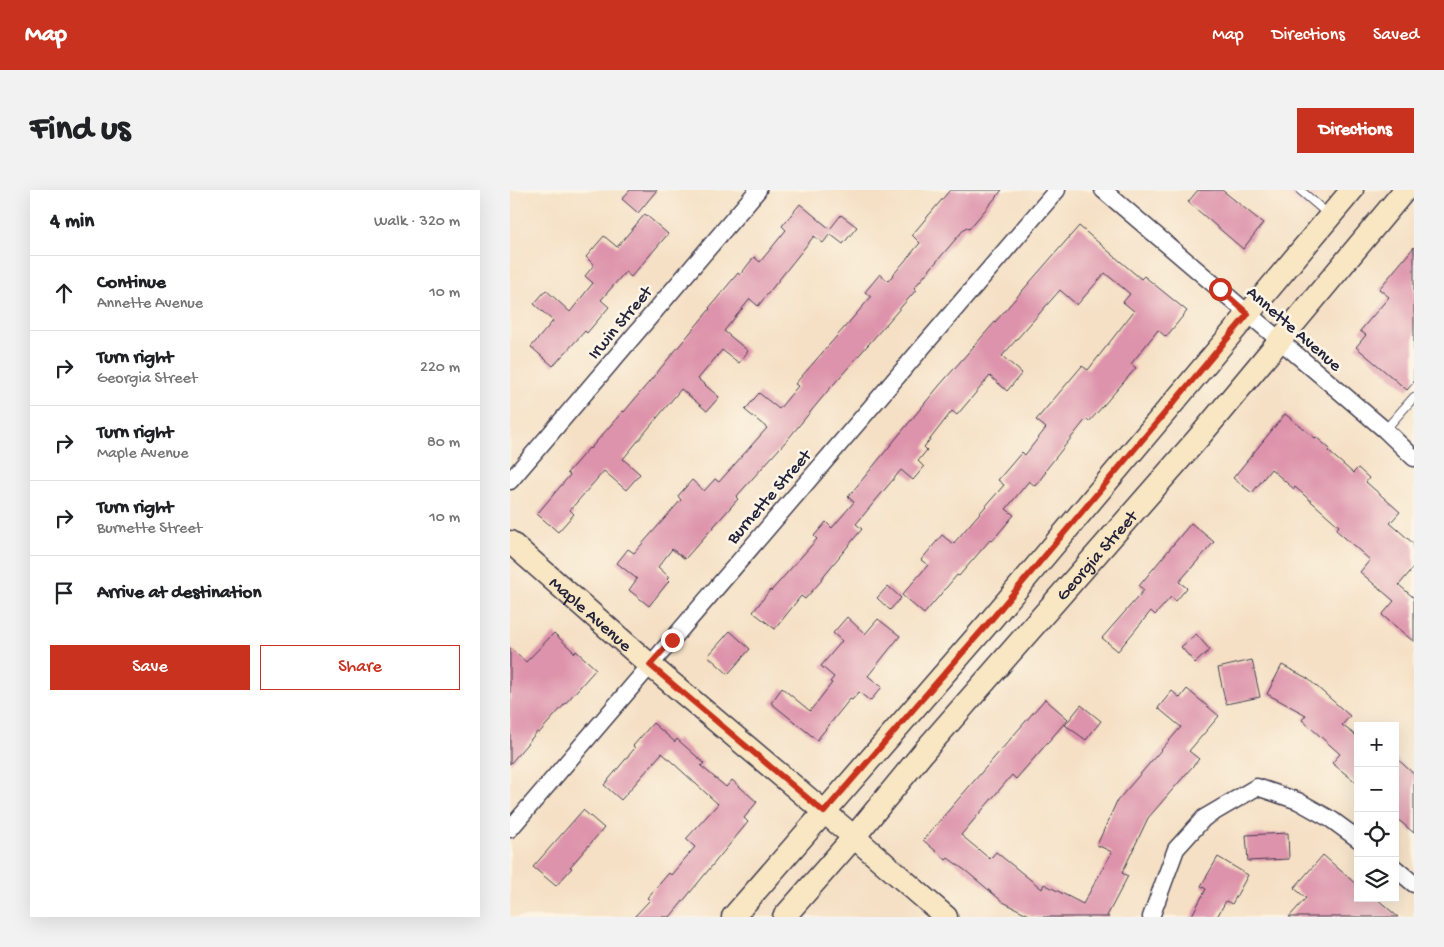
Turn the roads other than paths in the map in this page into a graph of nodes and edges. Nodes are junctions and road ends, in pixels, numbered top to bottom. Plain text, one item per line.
1 (758, 190) edge
2 (1057, 190) edge
3 (1103, 190) edge
4 (1300, 190) edge
5 (1352, 190) edge
6 (1405, 190) edge
7 (1330, 216) junction
8 (1248, 314) junction
9 (1279, 341) junction
10 (1414, 397) edge
11 (1385, 430) junction
12 (1414, 458) edge
13 (510, 480) edge
14 (510, 542) edge
15 (650, 665) junction
16 (824, 812) junction
17 (510, 829) edge
18 (1354, 836) edge
19 (854, 837) junction
20 (1399, 871) edge
21 (1414, 884) edge
22 (733, 917) edge
23 (784, 917) edge
24 (946, 917) edge
25 (1151, 917) edge

1 - 13 street, Irwin Street
2 - 15 street, Burnette Street
3 - 8 street, Annette Avenue
4 - 7 lane
5 - 7 main road
6 - 9 main road, Georgia Street
7 - 8 main road
8 - 9 street, Annette Avenue
8 - 16 main road
9 - 11 street, Annette Avenue
9 - 19 main road, Georgia Street
10 - 11 lane
11 - 12 street, Annette Avenue
14 - 15 main road, Maple Avenue
15 - 16 main road, Maple Avenue
15 - 17 street, Burnette Street
16 - 19 main road, Maple Avenue
16 - 22 main road
18 - 25 street
19 - 23 main road, Georgia Street
19 - 24 main road, Maple Avenue
20 - 21 street

